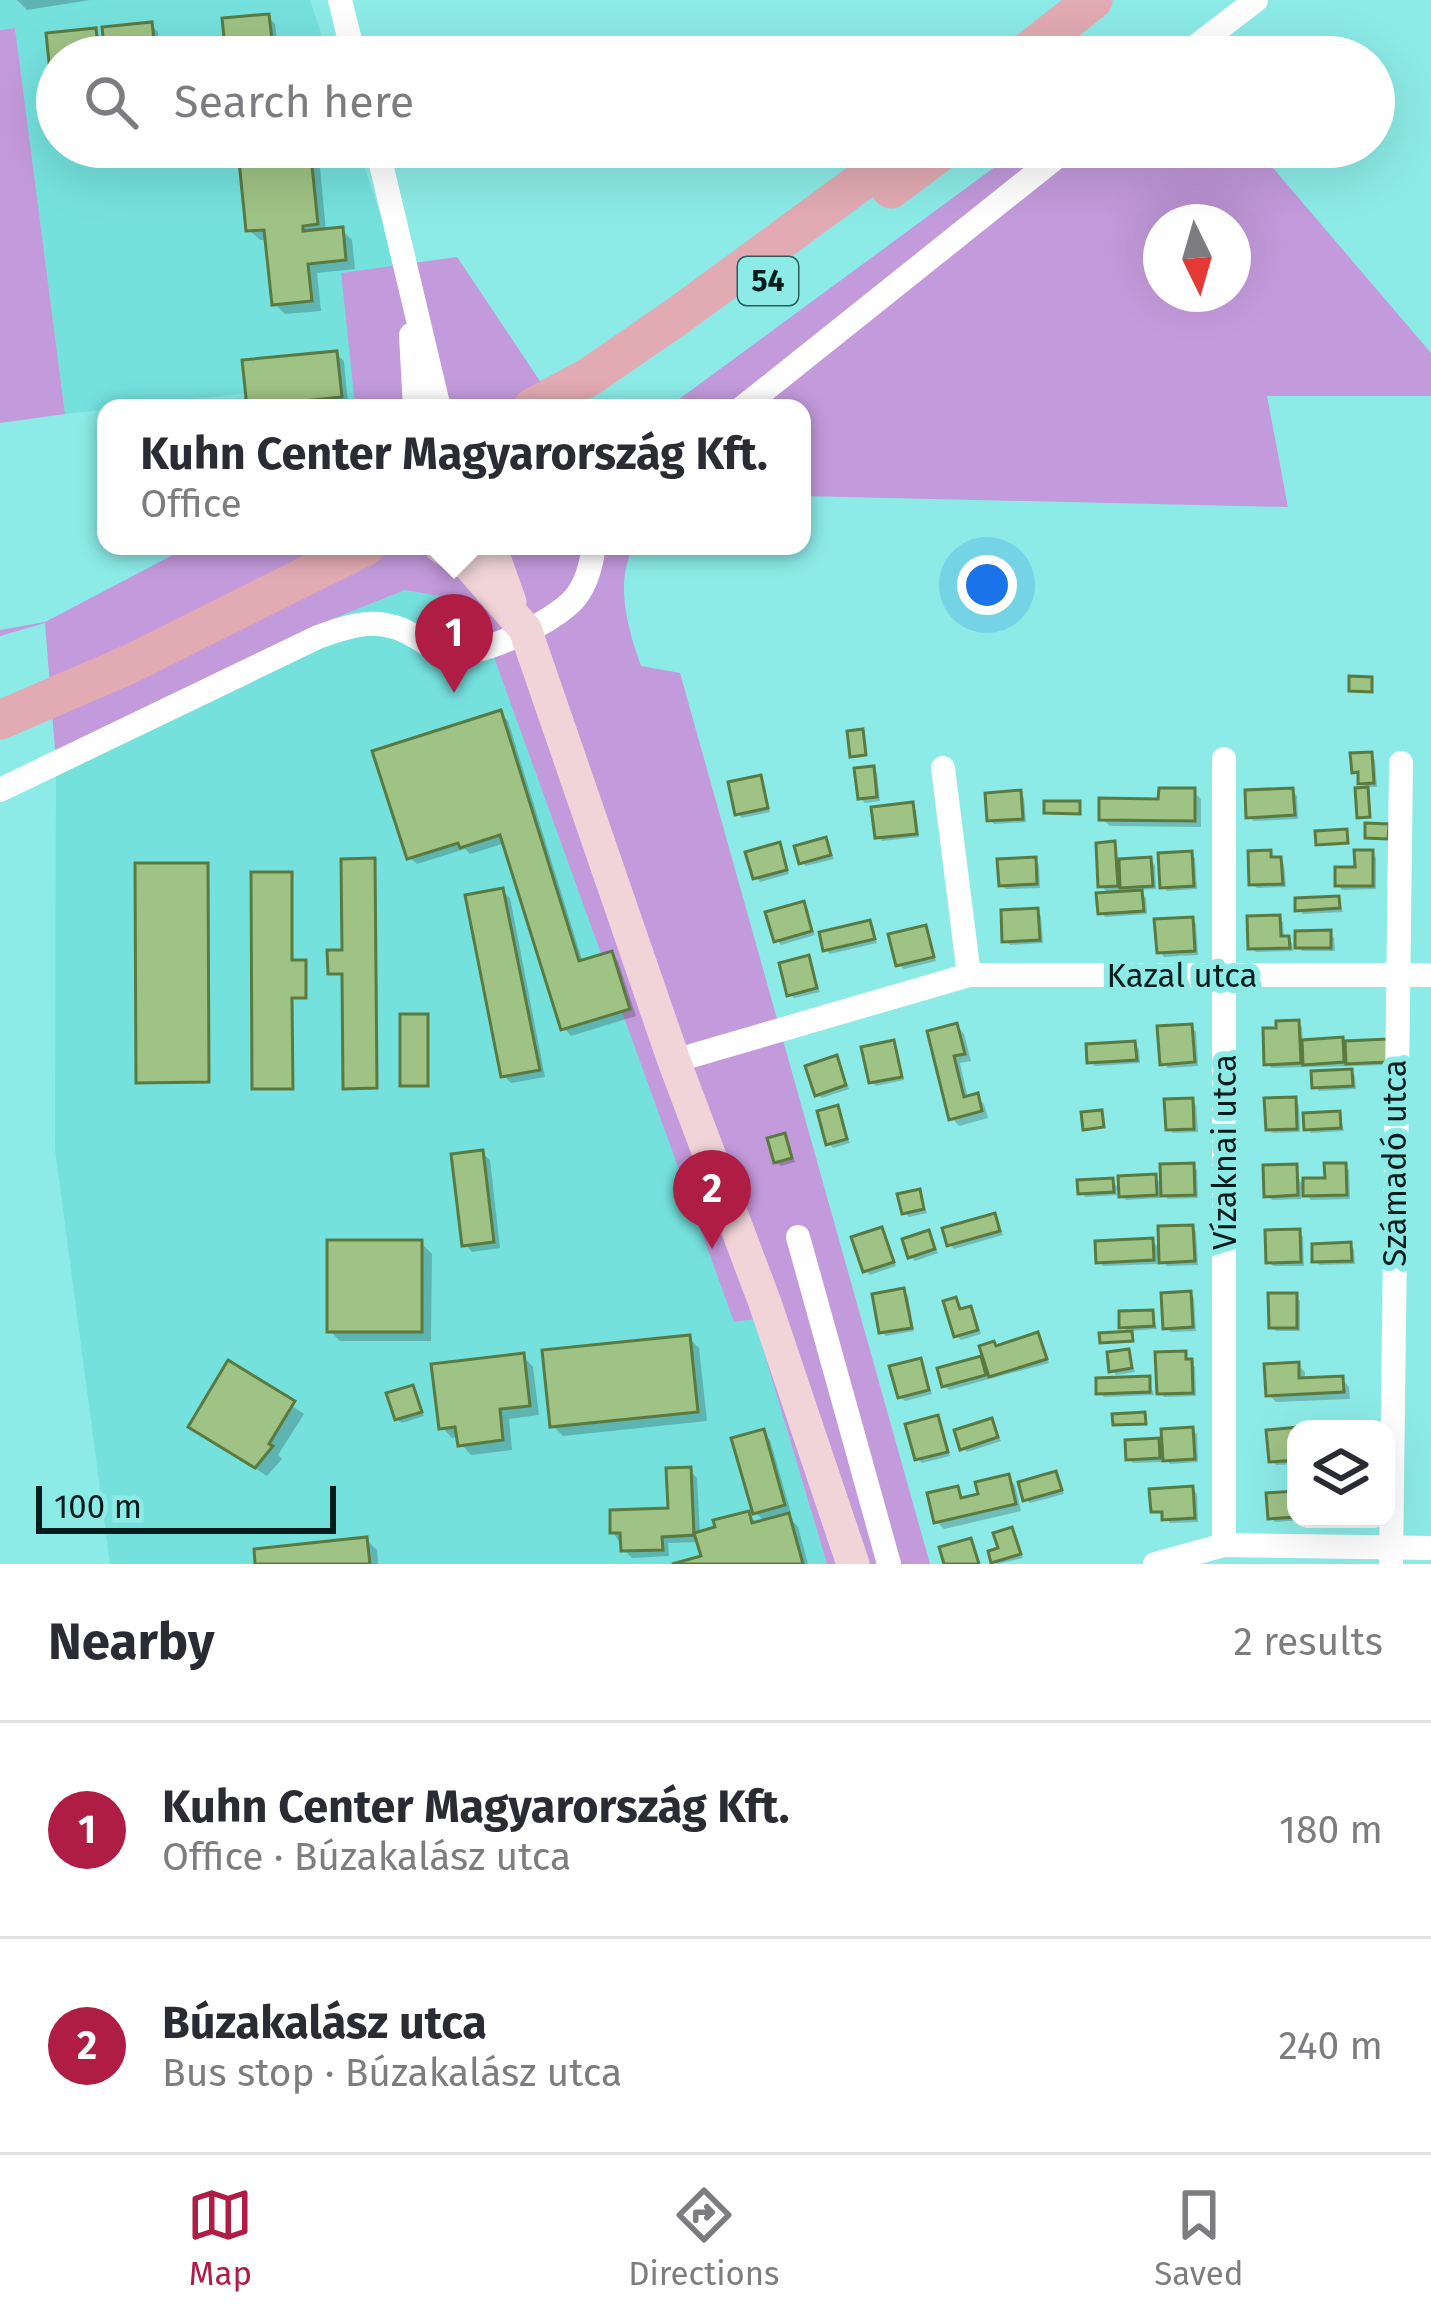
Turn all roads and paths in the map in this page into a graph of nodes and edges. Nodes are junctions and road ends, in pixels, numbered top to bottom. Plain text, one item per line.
1 (340, 0) edge
2 (1093, 0) edge
3 (1124, 0) edge
4 (1256, 0) edge
5 (349, 36) edge
6 (1048, 36) edge
7 (1080, 36) edge
8 (1210, 36) edge
9 (382, 168) edge
10 (879, 168) edge
11 (919, 168) edge
12 (1043, 168) edge
13 (412, 291) junction
14 (415, 399) edge
15 (437, 399) edge
16 (548, 399) edge
17 (597, 399) edge
18 (753, 399) edge
19 (286, 555) edge
20 (348, 555) edge
21 (454, 555) edge
22 (494, 555) edge
23 (592, 555) edge
24 (520, 622) junction
25 (0, 691) edge
26 (0, 720) edge
27 (1224, 759) dead end
28 (1401, 763) dead end
29 (943, 768) dead end
30 (0, 790) edge
31 (1223, 974) junction
32 (969, 975) junction
33 (1396, 975) junction
34 (1431, 975) edge
35 (674, 1061) junction
36 (798, 1237) dead end
37 (1224, 1545) junction
38 (1431, 1548) edge
39 (1391, 1556) edge
40 (853, 1564) edge
41 (889, 1564) edge
42 (1155, 1564) edge

1 - 5 street
2 - 6 main road
3 - 7 main road
4 - 8 street
9 - 13 street
10 - 16 main road, 54
11 - 17 main road, 54
12 - 18 street
13 - 14 street
13 - 15 street
19 - 25 main road
20 - 26 main road
21 - 24 street
22 - 24 street
23 - 24 street
24 - 30 street
24 - 35 street
27 - 31 street, Vízaknai utca
28 - 33 street, Számadó utca
29 - 32 street
31 - 32 street, Kazal utca
31 - 33 street, Kazal utca
31 - 37 street, Vízaknai utca
32 - 35 street, Kazal utca
33 - 34 street, Kazal utca
33 - 39 street, Számadó utca
35 - 40 street
36 - 41 street
37 - 39 street
37 - 42 street
38 - 39 street

